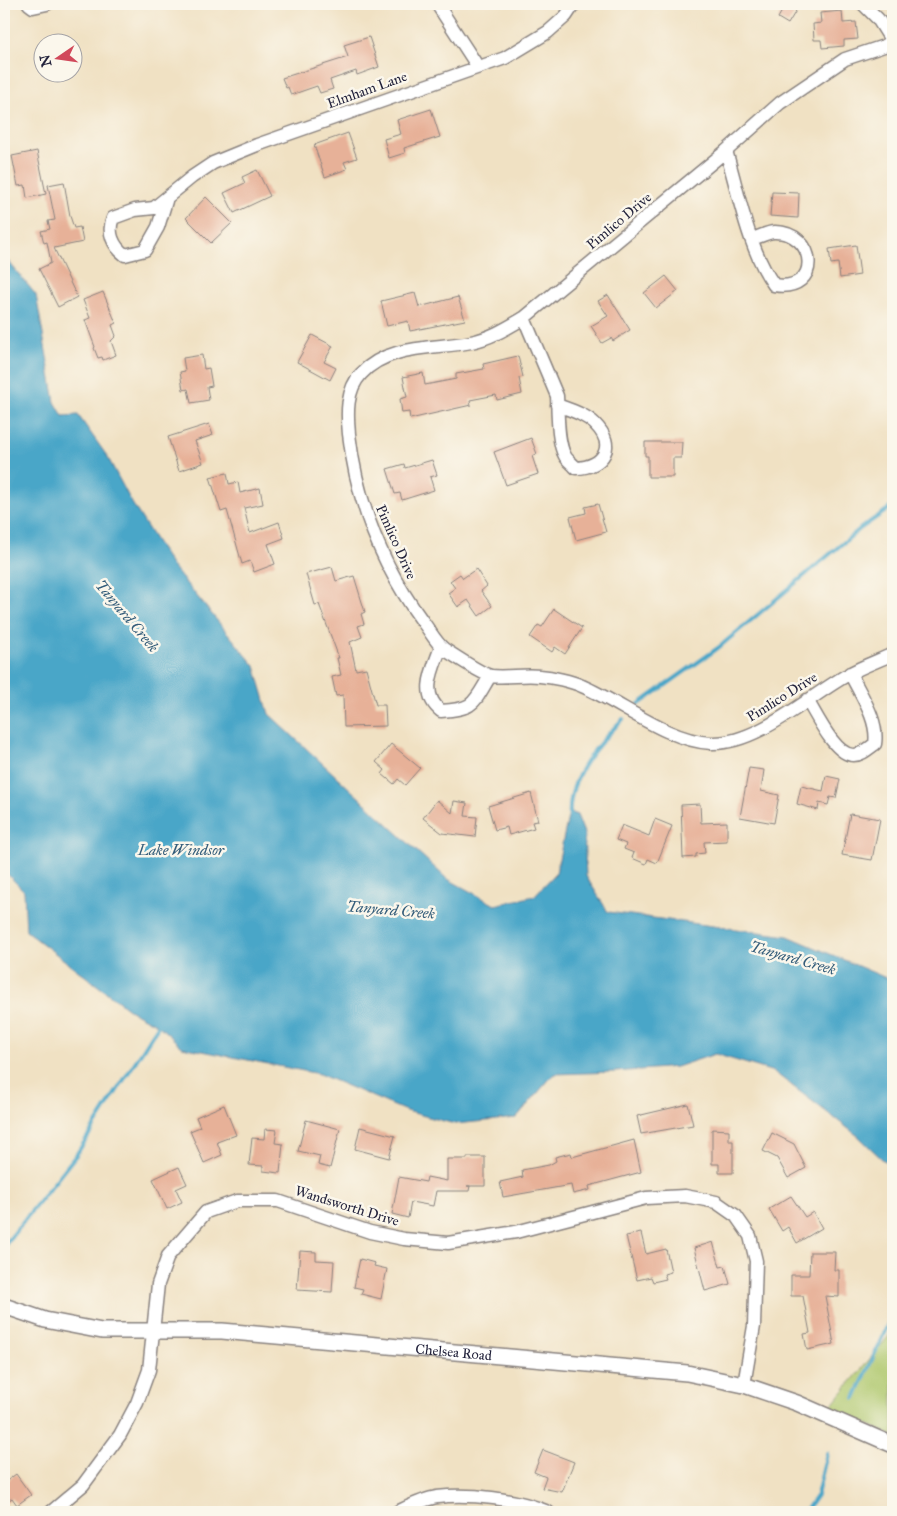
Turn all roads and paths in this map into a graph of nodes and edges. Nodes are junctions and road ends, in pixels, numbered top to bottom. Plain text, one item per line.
1 (29, 4) edge
2 (47, 4) edge
3 (437, 4) edge
4 (574, 4) edge
5 (864, 4) edge
6 (893, 43) edge
7 (478, 67) junction
8 (726, 151) junction
9 (166, 201) junction
10 (752, 239) junction
11 (524, 318) junction
12 (557, 405) junction
13 (442, 647) junction
14 (893, 654) edge
15 (850, 673) junction
16 (490, 676) junction
17 (807, 700) junction
18 (4, 1306) edge
19 (151, 1332) junction
20 (744, 1385) junction
21 (893, 1444) edge
22 (51, 1512) edge
23 (398, 1512) edge
24 (548, 1512) edge

1 - 2 street
3 - 7 street
4 - 7 street, Elmham Lane
5 - 6 street
6 - 8 street, Pimlico Drive
7 - 9 street, Elmham Lane
8 - 10 street
8 - 11 street, Pimlico Drive
9 - 9 street, Elmham Lane
10 - 10 street
11 - 12 street
11 - 13 street, Pimlico Drive
12 - 12 street
13 - 16 street, Pimlico Drive
13 - 16 street
14 - 15 street, Pimlico Drive
15 - 17 street, Pimlico Drive
15 - 17 street
16 - 17 street, Pimlico Drive
18 - 19 street, Chelsea Road
19 - 20 street, Chelsea Road
19 - 20 street, Wandsworth Drive
19 - 22 street, Wandsworth Drive
20 - 21 street, Chelsea Road
23 - 24 street

